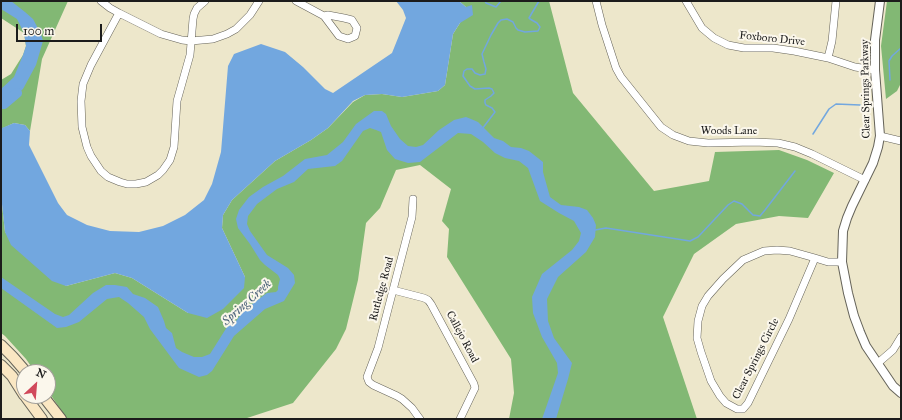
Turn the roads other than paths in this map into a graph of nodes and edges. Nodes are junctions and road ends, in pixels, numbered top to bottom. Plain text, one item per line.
1 (101, 1) edge
2 (205, 1) edge
3 (259, 1) edge
4 (296, 1) edge
5 (596, 1) edge
6 (686, 1) edge
7 (836, 1) edge
8 (880, 1) edge
9 (119, 14) junction
10 (324, 16) junction
11 (191, 41) junction
12 (828, 58) junction
13 (875, 70) junction
14 (880, 136) junction
15 (901, 141) edge
16 (865, 180) junction
17 (413, 199) dead end
18 (815, 258) junction
19 (842, 262) junction
20 (394, 290) junction
21 (901, 337) edge
22 (1, 345) edge
23 (878, 363) junction
24 (1, 364) edge
25 (19, 364) edge
26 (16, 382) edge
27 (901, 394) edge
28 (31, 404) edge
29 (49, 404) edge
30 (42, 419) edge
31 (61, 419) edge
32 (420, 419) edge
33 (460, 419) edge

1 - 9 street
2 - 11 street
3 - 11 street
4 - 10 street
5 - 16 street, Woods Lane
6 - 12 street, Foxboro Drive
7 - 12 street
8 - 13 street, Clear Springs Parkway
9 - 11 street
9 - 11 street
10 - 10 street
12 - 13 street, Foxboro Drive
13 - 14 street, Clear Springs Parkway
14 - 15 street
14 - 16 street, Clear Springs Parkway
16 - 19 street, Clear Springs Parkway
17 - 20 street, Rutledge Road
18 - 18 street, Clear Springs Circle
18 - 19 street, Clear Springs Circle
19 - 23 street, Clear Springs Parkway
20 - 32 street, Rutledge Road
20 - 33 street, Callejo Road
21 - 23 street
22 - 25 main road
23 - 27 street, Clear Springs Parkway
24 - 26 main road
28 - 30 main road
29 - 31 main road

